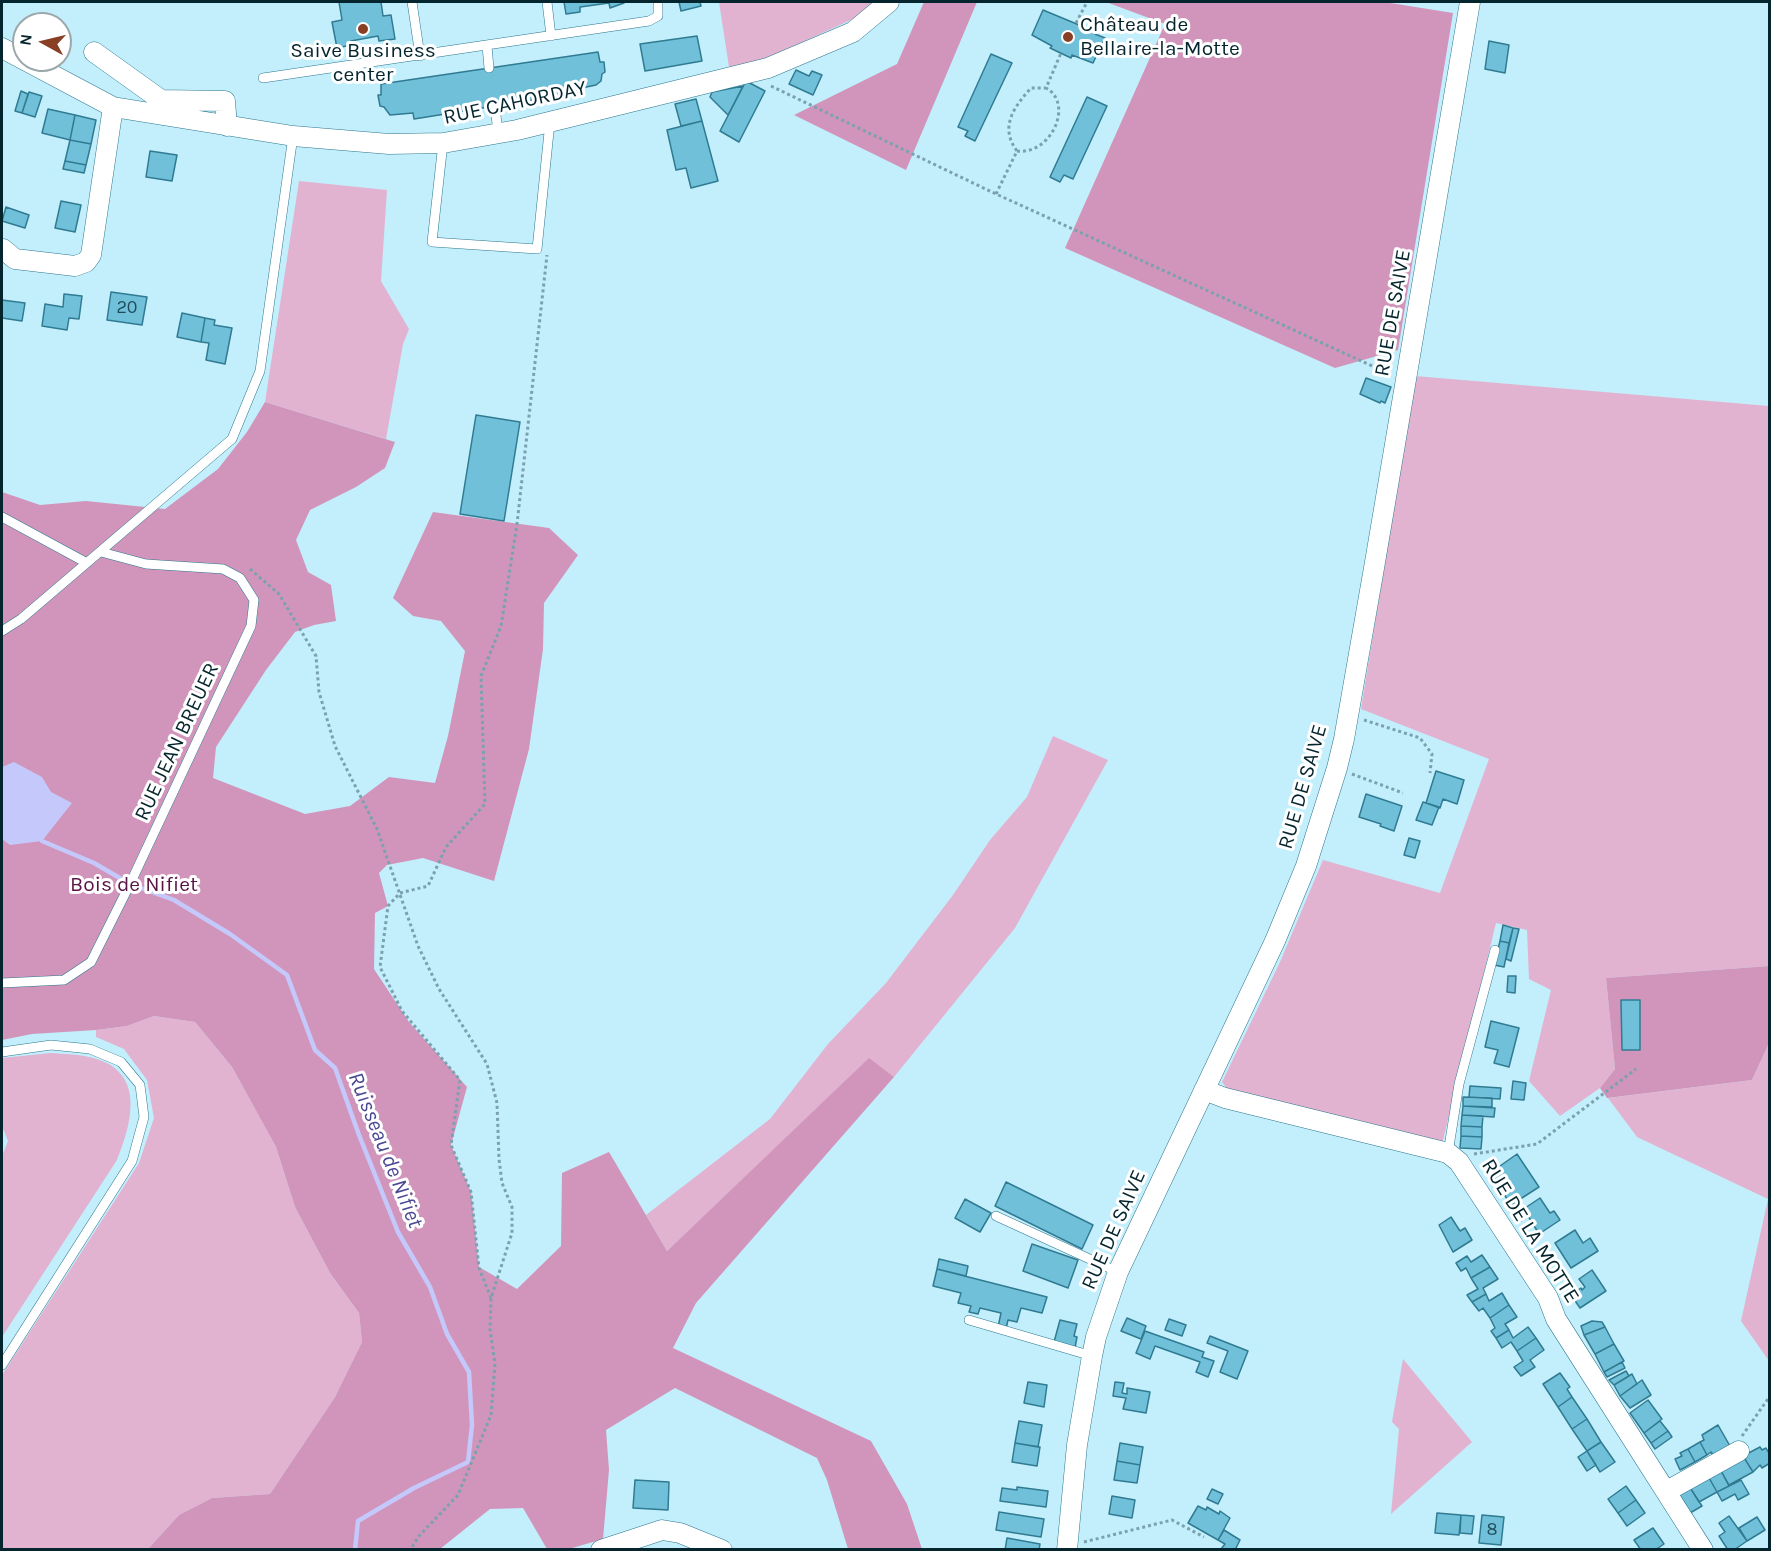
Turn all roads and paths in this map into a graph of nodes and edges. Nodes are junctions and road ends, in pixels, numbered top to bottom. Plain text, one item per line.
1 (412, 2) edge
2 (547, 2) edge
3 (658, 2) edge
4 (889, 2) edge
5 (1087, 2) edge
6 (1470, 2) edge
7 (1076, 23) dead end
8 (551, 36) junction
9 (487, 46) junction
10 (2, 48) edge
11 (94, 52) dead end
12 (1061, 53) dead end
13 (420, 56) junction
14 (489, 68) dead end
15 (263, 78) dead end
16 (769, 85) dead end
17 (1046, 88) junction
18 (495, 106) dead end
19 (113, 107) junction
20 (550, 123) junction
21 (227, 126) junction
22 (498, 134) junction
23 (293, 136) junction
24 (443, 143) junction
25 (1017, 151) junction
26 (996, 194) junction
27 (3, 249) edge
28 (548, 250) dead end
29 (1406, 381) junction
30 (2, 517) edge
31 (101, 552) junction
32 (87, 563) junction
33 (249, 568) dead end
34 (2, 631) edge
35 (1348, 715) junction
36 (1337, 768) junction
37 (1430, 773) dead end
38 (1403, 793) dead end
39 (400, 893) junction
40 (1495, 951) dead end
41 (2, 983) edge
42 (2, 1052) edge
43 (1636, 1069) dead end
44 (1204, 1090) junction
45 (1454, 1157) junction
46 (996, 1216) dead end
47 (1118, 1272) junction
48 (491, 1298) junction
49 (969, 1320) dead end
50 (1092, 1356) junction
51 (2, 1365) edge
52 (1770, 1396) edge
53 (1739, 1450) joint
54 (1667, 1491) junction
55 (1204, 1537) dead end
56 (1067, 1548) edge
57 (410, 1550) edge
58 (601, 1550) edge
59 (722, 1550) edge
60 (1703, 1550) edge

1 - 13 lane
2 - 8 lane
3 - 8 lane
4 - 20 street, RUE CAHORDAY
5 - 7 path
6 - 29 street, RUE DE SAIVE
8 - 9 lane
9 - 13 lane
9 - 14 lane
10 - 19 street, RUE CAHORDAY
11 - 21 street
12 - 17 path
13 - 15 lane
16 - 26 path
17 - 25 path
17 - 25 path
18 - 22 lane
19 - 21 street, RUE CAHORDAY
19 - 27 street
20 - 22 street, RUE CAHORDAY
20 - 24 lane
21 - 23 street, RUE CAHORDAY
22 - 24 street, RUE CAHORDAY
23 - 24 street, RUE CAHORDAY
23 - 31 lane
25 - 26 path
26 - 29 path
28 - 39 path
29 - 35 street, RUE DE SAIVE
30 - 32 lane
31 - 32 lane
31 - 41 lane, RUE JEAN BREUER
32 - 34 lane
33 - 39 path
35 - 36 street, RUE DE SAIVE
35 - 37 path
36 - 38 path
36 - 44 street, RUE DE SAIVE
39 - 48 path
39 - 48 path
40 - 45 lane
42 - 51 lane
43 - 45 path
44 - 45 street, RUE DE LA MOTTE
44 - 47 street, RUE DE SAIVE
45 - 54 street, RUE DE LA MOTTE
46 - 47 lane
47 - 50 street, RUE DE SAIVE
48 - 57 path
49 - 50 lane
50 - 56 street, RUE DE SAIVE
52 - 53 path
53 - 54 street
54 - 60 street, RUE DE LA MOTTE
55 - 56 path
58 - 59 street

